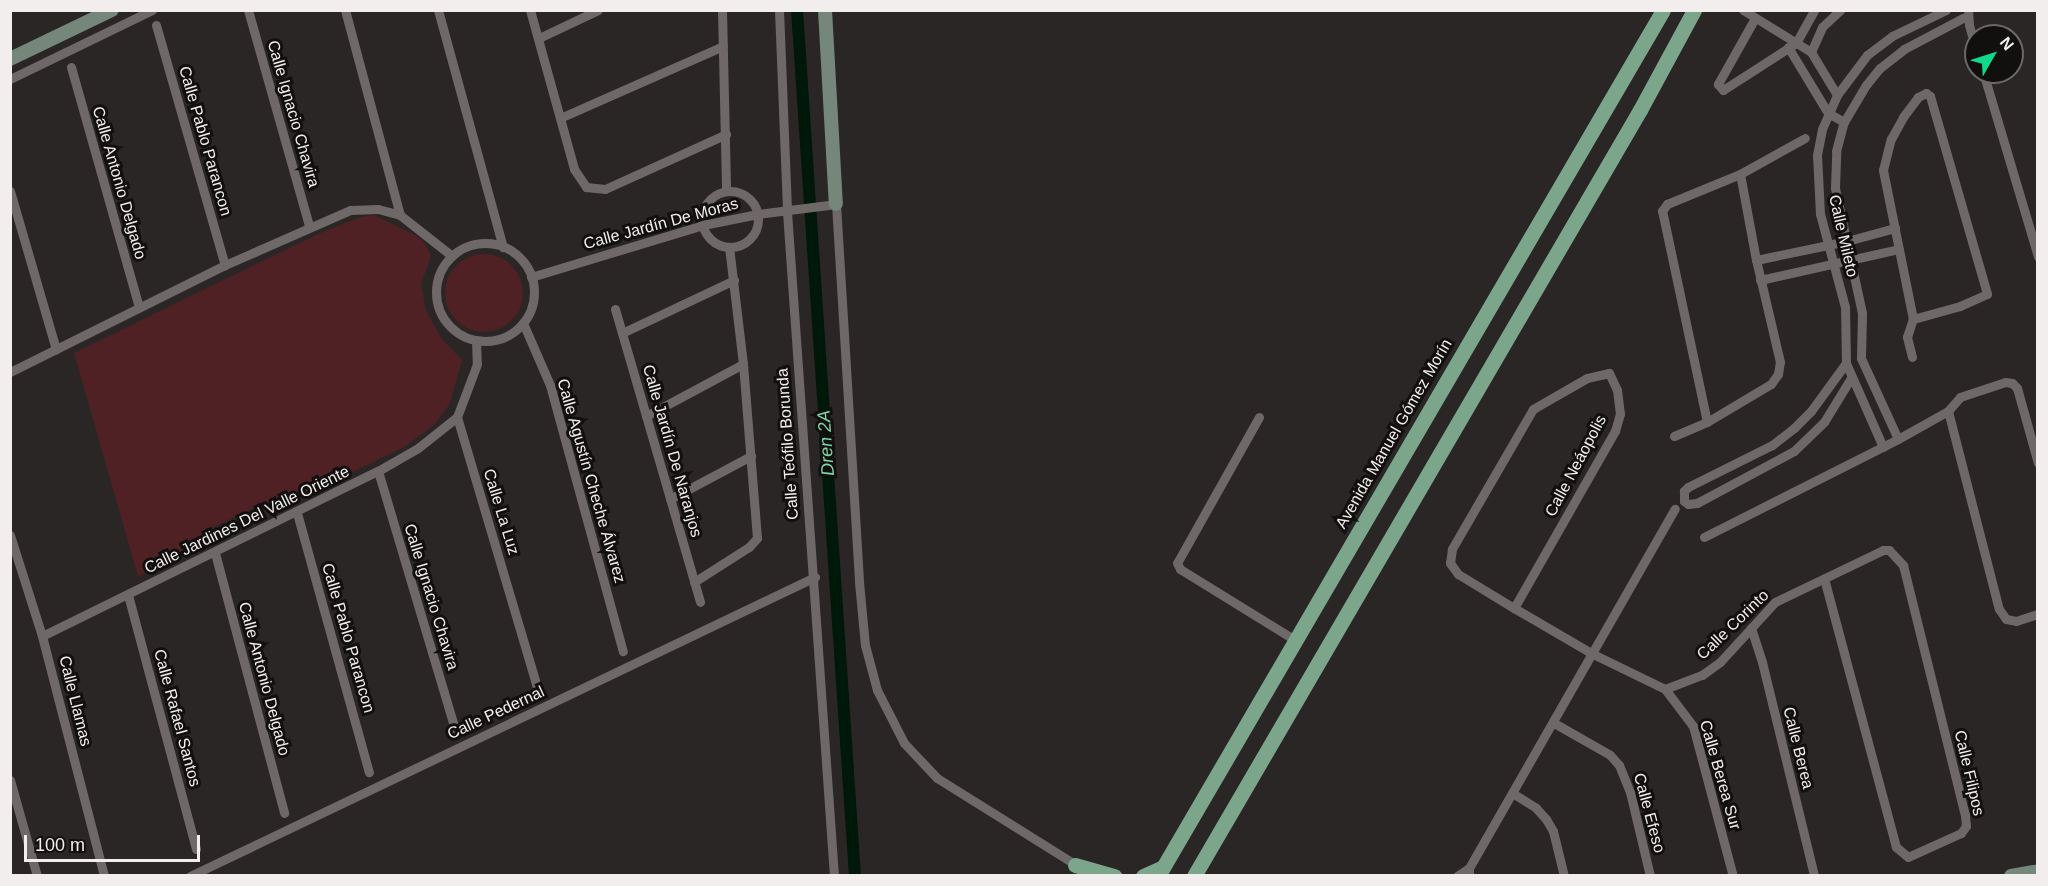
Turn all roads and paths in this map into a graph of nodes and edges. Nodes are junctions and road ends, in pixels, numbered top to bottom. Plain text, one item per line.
1 (112, 10) edge
2 (152, 10) edge
3 (248, 10) edge
4 (345, 10) edge
5 (438, 10) edge
6 (530, 10) edge
7 (598, 10) edge
8 (722, 10) edge
9 (779, 10) edge
10 (825, 10) edge
11 (1663, 10) edge
12 (1694, 10) edge
13 (1743, 10) edge
14 (1814, 10) edge
15 (1840, 10) edge
16 (1946, 10) edge
17 (1964, 16) edge
18 (1755, 18) junction
19 (156, 25) dead end
20 (539, 38) junction
21 (1792, 45) junction
22 (723, 46) junction
23 (1811, 52) junction
24 (10, 59) edge
25 (70, 67) dead end
26 (10, 79) edge
27 (1987, 84) edge
28 (1837, 95) junction
29 (1828, 113) junction
30 (560, 118) junction
31 (1844, 122) junction
32 (726, 134) junction
33 (1805, 138) dead end
34 (1740, 174) junction
35 (10, 191) edge
36 (726, 191) junction
37 (832, 205) junction
38 (792, 212) junction
39 (758, 214) junction
40 (400, 215) junction
41 (703, 225) junction
42 (309, 226) junction
43 (1895, 228) junction
44 (1847, 242) junction
45 (1829, 246) junction
46 (503, 247) junction
47 (729, 247) junction
48 (1899, 249) junction
49 (452, 256) junction
50 (2037, 256) edge
51 (1852, 259) junction
52 (1756, 260) junction
53 (1833, 263) junction
54 (225, 265) junction
55 (531, 277) junction
56 (734, 280) junction
57 (1760, 280) junction
58 (139, 308) junction
59 (615, 309) dead end
60 (1913, 319) junction
61 (523, 323) junction
62 (622, 333) junction
63 (476, 340) junction
64 (56, 349) junction
65 (1912, 357) dead end
66 (1846, 363) junction
67 (743, 364) junction
68 (10, 372) edge
69 (1851, 378) junction
70 (1948, 411) junction
71 (646, 416) junction
72 (457, 417) junction
73 (1259, 417) dead end
74 (1707, 422) junction
75 (1674, 436) dead end
76 (1898, 439) junction
77 (1883, 447) junction
78 (751, 456) junction
79 (2037, 463) edge
80 (378, 471) junction
81 (670, 499) junction
82 (1675, 509) dead end
83 (297, 513) junction
84 (10, 535) edge
85 (1704, 537) dead end
86 (215, 553) junction
87 (1894, 554) joint
88 (815, 578) junction
89 (1824, 579) junction
90 (694, 582) junction
91 (128, 595) junction
92 (700, 602) dead end
93 (1514, 608) junction
94 (2037, 614) edge
95 (1751, 628) junction
96 (42, 636) junction
97 (1295, 640) junction
98 (623, 651) dead end
99 (1593, 654) junction
100 (1665, 689) junction
101 (539, 693) dead end
102 (1554, 723) junction
103 (456, 732) dead end
104 (369, 772) dead end
105 (10, 780) edge
106 (1514, 794) junction
107 (284, 813) dead end
108 (15, 817) edge
109 (196, 849) dead end
110 (1075, 865) junction
111 (1160, 871) edge
112 (2037, 871) edge
113 (1469, 872) edge
114 (1195, 875) edge
115 (1457, 875) edge
116 (37, 876) edge
117 (104, 876) edge
118 (190, 876) edge
119 (834, 876) edge
120 (1093, 876) edge
121 (1114, 876) edge
122 (1143, 876) edge
123 (1564, 876) edge
124 (1650, 876) edge
125 (1733, 876) edge
126 (1814, 876) edge
127 (2011, 876) edge
128 (2032, 876) edge

1 - 24 street
2 - 26 street
3 - 42 street, Calle Ignacio Chavira
4 - 40 street
5 - 46 street
6 - 20 street
7 - 20 street
8 - 22 street, Calle Jardín De Moras
9 - 38 street, Calle Teófilo Borunda
10 - 37 street
11 - 97 main road, Avenida Manuel Gómez Morín
12 - 114 main road
13 - 18 street
14 - 21 street
15 - 23 street
16 - 28 street, Calle Mileto
17 - 31 street, Calle Mileto
18 - 21 street
18 - 21 street
19 - 54 street, Calle Pablo Parancon
20 - 30 street
21 - 23 street
21 - 29 street
22 - 30 street
22 - 32 street, Calle Jardín De Moras
23 - 28 street
25 - 58 street, Calle Antonio Delgado
27 - 50 street
28 - 29 street, Calle Mileto
29 - 31 street
29 - 45 street, Calle Mileto
30 - 32 street
31 - 44 street, Calle Mileto
32 - 36 street, Calle Jardín De Moras
33 - 34 street
34 - 52 street
34 - 74 street
35 - 64 street
36 - 39 street
36 - 41 street
37 - 38 street, Calle Jardín De Moras
37 - 110 street
38 - 39 street, Calle Jardín De Moras
38 - 88 street, Calle Teófilo Borunda
39 - 41 street, Calle Jardín De Moras
39 - 47 street
40 - 42 street
40 - 49 street
41 - 47 street
41 - 55 street, Calle Jardín De Moras
42 - 54 street
43 - 44 street
43 - 48 street
43 - 60 street
44 - 45 street
44 - 51 street, Calle Mileto
45 - 52 street
45 - 53 street, Calle Mileto
46 - 49 street
46 - 55 street
47 - 56 street
48 - 51 street
48 - 60 street
49 - 63 street
51 - 53 street
51 - 76 street, Calle Mileto
52 - 57 street
53 - 57 street
53 - 66 street, Calle Mileto
54 - 58 street
55 - 61 street
56 - 62 street
56 - 67 street
57 - 74 street
58 - 64 street
59 - 62 street, Calle Jardín De Naranjos
60 - 65 street
61 - 63 street
61 - 98 street, Calle Agustín Cheche Álvarez
62 - 71 street, Calle Jardín De Naranjos
63 - 72 street
64 - 68 street
66 - 69 street, Calle Mileto
66 - 69 street
67 - 71 street
67 - 78 street
69 - 77 street, Calle Mileto
70 - 76 street
70 - 79 street
70 - 94 street
71 - 81 street, Calle Jardín De Naranjos
72 - 80 street, Calle Jardines Del Valle Oriente
72 - 101 street, Calle La Luz
73 - 97 street
74 - 75 street
76 - 77 street
77 - 85 street
78 - 81 street
78 - 90 street
80 - 83 street, Calle Jardines Del Valle Oriente
80 - 103 street, Calle Ignacio Chavira
81 - 90 street, Calle Jardín De Naranjos
82 - 99 street
83 - 86 street, Calle Jardines Del Valle Oriente
83 - 104 street, Calle Pablo Parancon
84 - 96 street, Calle Llamas
86 - 91 street, Calle Jardines Del Valle Oriente
86 - 107 street, Calle Antonio Delgado
87 - 89 street, Calle Corinto
87 - 89 street, Calle Filipos
88 - 118 street, Calle Pedernal
88 - 119 street, Calle Teófilo Borunda
89 - 95 street, Calle Corinto
90 - 92 street, Calle Jardín De Naranjos
91 - 96 street, Calle Jardines Del Valle Oriente
91 - 109 street, Calle Rafael Santos
93 - 93 street, Calle Neáopolis
93 - 99 street
95 - 100 street, Calle Corinto
95 - 126 street, Calle Berea
96 - 117 street, Calle Llamas
97 - 111 main road, Avenida Manuel Gómez Morín
99 - 100 street
99 - 102 street
100 - 125 street, Calle Berea Sur
102 - 106 street
102 - 124 street, Calle Efeso
105 - 108 street
106 - 113 street
106 - 123 street
108 - 116 street
110 - 120 street
110 - 121 main road
111 - 122 main road
112 - 127 street
112 - 128 street
113 - 115 street

